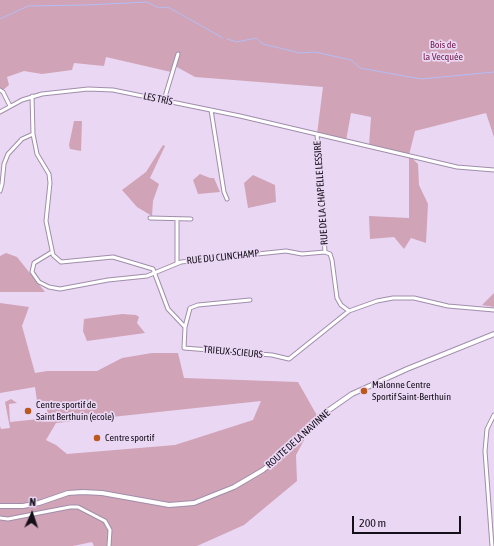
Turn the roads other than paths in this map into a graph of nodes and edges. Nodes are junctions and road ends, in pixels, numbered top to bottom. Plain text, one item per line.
1 (178, 54) dead end
2 (0, 90) edge
3 (32, 96) junction
4 (164, 100) junction
5 (10, 106) junction
6 (211, 110) junction
7 (0, 112) edge
8 (33, 134) junction
9 (317, 134) junction
10 (494, 170) edge
11 (0, 191) edge
12 (227, 199) dead end
13 (150, 218) dead end
14 (177, 219) junction
15 (191, 219) dead end
16 (52, 252) junction
17 (325, 252) junction
18 (177, 263) junction
19 (154, 272) junction
20 (250, 300) dead end
21 (494, 310) edge
22 (349, 311) junction
23 (185, 327) junction
24 (494, 334) edge
25 (494, 415) edge
26 (0, 506) edge
27 (0, 518) edge
28 (109, 546) edge
29 (492, 546) edge

1 - 4 street
2 - 5 street
3 - 4 street, LES TRÎS
3 - 5 street, LES TRÎS
3 - 8 street
4 - 6 street, LES TRÎS
5 - 7 street, LES TRÎS
6 - 9 street, LES TRÎS
6 - 12 street
8 - 11 street
8 - 16 street
9 - 10 street, LES TRÎS
9 - 17 street, RUE DE LA CHAPELLE LESSIRE
13 - 14 street
14 - 15 street
14 - 18 street
16 - 19 street
16 - 19 street, RUE DU CLINCHAMP
17 - 18 street, RUE DU CLINCHAMP
17 - 22 street, RUE DE LA CHAPELLE LESSIRE
18 - 19 street, RUE DU CLINCHAMP
19 - 23 street
20 - 23 street
21 - 22 street
22 - 23 street, TRIEUX-SCIEURS
24 - 26 street, ROUTE DE LA NAVINNE
25 - 29 street
27 - 28 street

